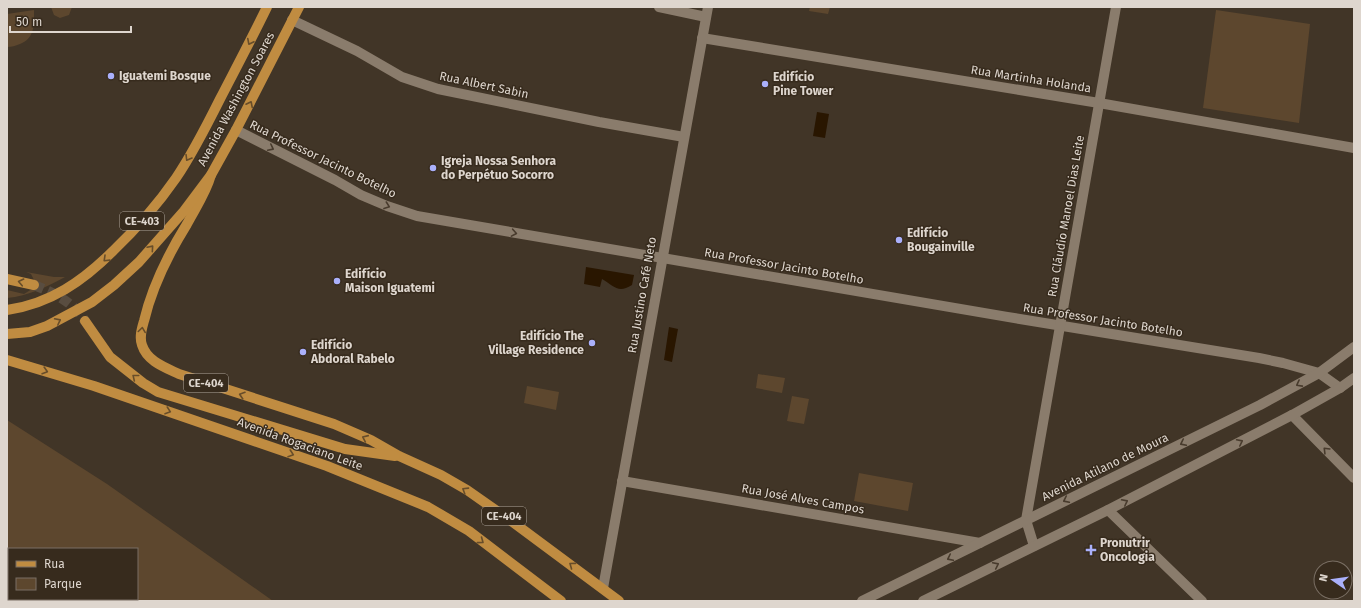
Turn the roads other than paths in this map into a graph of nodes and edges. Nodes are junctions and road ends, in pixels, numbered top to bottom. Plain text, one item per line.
1 (267, 7) edge
2 (299, 7) edge
3 (659, 7) edge
4 (1116, 7) edge
5 (707, 12) edge
6 (292, 20) junction
7 (702, 38) junction
8 (1099, 103) junction
9 (236, 130) junction
10 (684, 137) junction
11 (1354, 148) edge
12 (211, 175) junction
13 (662, 259) junction
14 (7, 279) edge
15 (34, 285) tunnel mouth
16 (7, 310) edge
17 (85, 321) tunnel mouth
18 (1060, 326) junction
19 (7, 334) edge
20 (1354, 347) edge
21 (7, 360) edge
22 (1319, 374) junction
23 (1354, 378) edge
24 (1340, 388) junction
25 (1292, 415) junction
26 (399, 456) junction
27 (1354, 478) edge
28 (622, 481) junction
29 (1108, 510) junction
30 (1026, 520) junction
31 (980, 543) junction
32 (1034, 546) junction
33 (603, 588) junction
34 (927, 600) edge
35 (561, 601) edge
36 (619, 601) edge
37 (862, 601) edge
38 (1202, 601) edge

1 -> 16 main road, Avenida Washington Soares / CE-403
2 - 6 main road, Avenida Washington Soares / CE-403
3 - 5 street
4 - 8 street, Rua Cláudio Manoel Dias Leite
5 - 7 street, Rua Justino Café Neto
9 -> 6 main road, Avenida Washington Soares / CE-403
6 - 10 street, Rua Albert Sabin
7 - 8 street, Rua Martinha Holanda
7 - 10 street, Rua Justino Café Neto
8 - 11 street, Rua Martinha Holanda
8 - 18 street, Rua Cláudio Manoel Dias Leite
9 - 12 main road, Avenida Washington Soares / CE-403
9 -> 13 street, Rua Professor Jacinto Botelho
10 - 13 street, Rua Justino Café Neto
19 -> 12 main road, Avenida Washington Soares / CE-403
26 -> 12 main road, CE-404
13 - 18 street, Rua Professor Jacinto Botelho
13 - 28 street, Rua Justino Café Neto
15 -> 14 main road
26 -> 17 main road
18 - 22 street, Rua Professor Jacinto Botelho
18 - 30 street, Rua Cláudio Manoel Dias Leite
20 - 22 street, Avenida Atilano de Moura
21 -> 35 main road, Avenida Rogaciano Leite / CE-404
22 - 24 street, Rua Professor Jacinto Botelho
22 -> 30 street, Avenida Atilano de Moura
23 - 24 street
24 - 25 street
27 -> 25 street
29 -> 25 street
33 -> 26 main road, CE-404
28 - 31 street, Rua José Alves Campos
28 - 33 street, Rua Justino Café Neto
29 - 32 street
29 - 38 street
30 - 31 street, Avenida Atilano de Moura
30 - 32 street, Rua Cláudio Manoel Dias Leite
31 -> 37 street, Avenida Atilano de Moura
34 -> 32 street
33 - 36 main road

